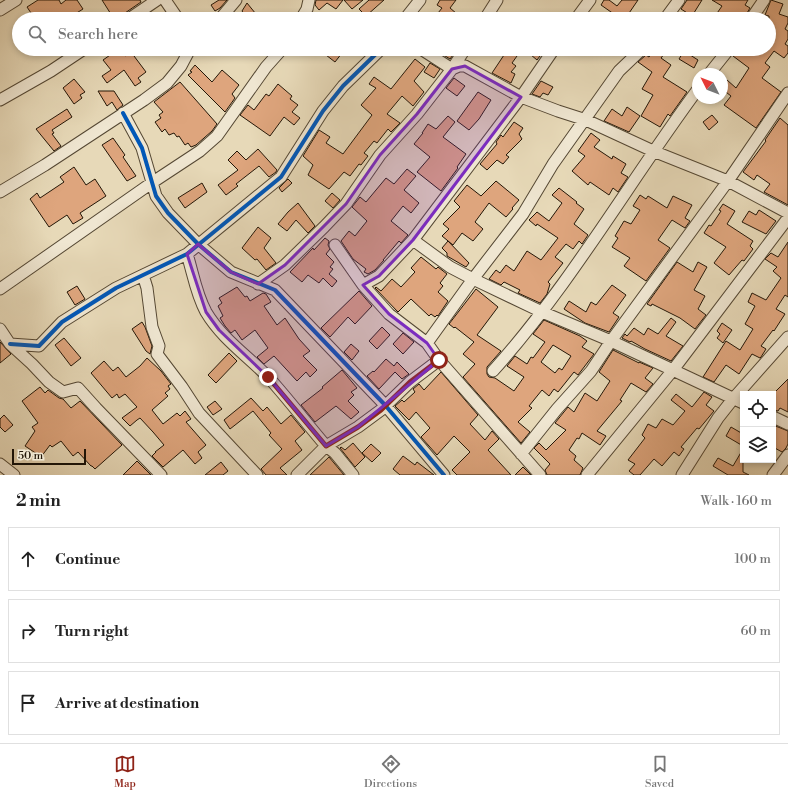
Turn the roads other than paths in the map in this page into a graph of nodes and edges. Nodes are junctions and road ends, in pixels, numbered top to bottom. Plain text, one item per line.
1 (16, 0) edge
2 (157, 0) edge
3 (165, 0) edge
4 (236, 0) edge
5 (309, 0) edge
6 (420, 0) edge
7 (497, 0) edge
8 (590, 0) edge
9 (679, 0) edge
10 (764, 0) edge
11 (0, 10) edge
12 (139, 12) edge
13 (173, 12) edge
14 (226, 12) edge
15 (305, 12) edge
16 (411, 12) edge
17 (489, 12) edge
18 (581, 12) edge
19 (670, 12) edge
20 (756, 12) edge
21 (73, 56) edge
22 (186, 56) edge
23 (276, 56) edge
24 (374, 56) edge
25 (432, 56) edge
26 (460, 56) edge
27 (549, 56) edge
28 (635, 56) edge
29 (723, 56) edge
30 (714, 68) edge
31 (452, 69) junction
32 (788, 93) edge
33 (521, 97) junction
34 (692, 97) edge
35 (0, 100) edge
36 (123, 113) junction
37 (586, 120) junction
38 (653, 151) junction
39 (728, 180) junction
40 (153, 182) junction
41 (0, 192) edge
42 (788, 213) edge
43 (788, 218) edge
44 (412, 240) junction
45 (198, 244) junction
46 (335, 245) dead end
47 (187, 254) junction
48 (143, 275) junction
49 (473, 279) junction
50 (258, 284) junction
51 (363, 285) junction
52 (0, 289) edge
53 (542, 312) junction
54 (0, 330) edge
55 (788, 337) edge
56 (611, 341) junction
57 (428, 343) junction
58 (10, 344) junction
59 (439, 360) junction
60 (673, 370) junction
61 (493, 371) dead end
62 (738, 401) edge
63 (385, 405) junction
64 (776, 418) edge
65 (788, 424) edge
66 (326, 446) junction
67 (521, 454) junction
68 (788, 455) edge
69 (0, 464) edge
70 (14, 475) edge
71 (160, 475) edge
72 (257, 475) edge
73 (297, 475) edge
74 (353, 475) edge
75 (444, 475) edge
76 (540, 475) edge
77 (587, 475) edge
78 (682, 475) edge
79 (773, 475) edge

1 - 11 street
2 - 12 street
3 - 13 street
4 - 14 street
5 - 15 street
6 - 16 street
7 - 17 street
8 - 18 street
9 - 19 street
10 - 20 street
21 - 35 street
22 - 36 street
23 - 40 street
24 - 45 street
25 - 31 street
26 - 31 street
27 - 33 street
28 - 37 street
29 - 30 street
31 - 33 street
31 - 50 street
32 - 39 street
33 - 37 street
33 - 44 street
34 - 38 street
36 - 40 street
36 - 41 street
37 - 38 street
37 - 49 street
38 - 39 street
38 - 53 street
39 - 42 street
39 - 56 street
40 - 45 street
40 - 52 street
43 - 60 street
44 - 49 street
44 - 51 street
45 - 47 street
45 - 50 street
46 - 51 street
47 - 48 street
47 - 66 street
48 - 58 street
48 - 72 street
49 - 53 street
49 - 57 street
50 - 63 street
51 - 57 street
53 - 56 street
53 - 61 street
54 - 58 street
55 - 62 street
56 - 60 street
56 - 67 street
57 - 59 street
58 - 71 street
59 - 63 street
59 - 67 street
60 - 62 street
60 - 77 street
62 - 78 street
63 - 66 street
63 - 75 street
64 - 65 street
66 - 73 street
66 - 74 street
67 - 76 street
68 - 79 street
69 - 70 street

